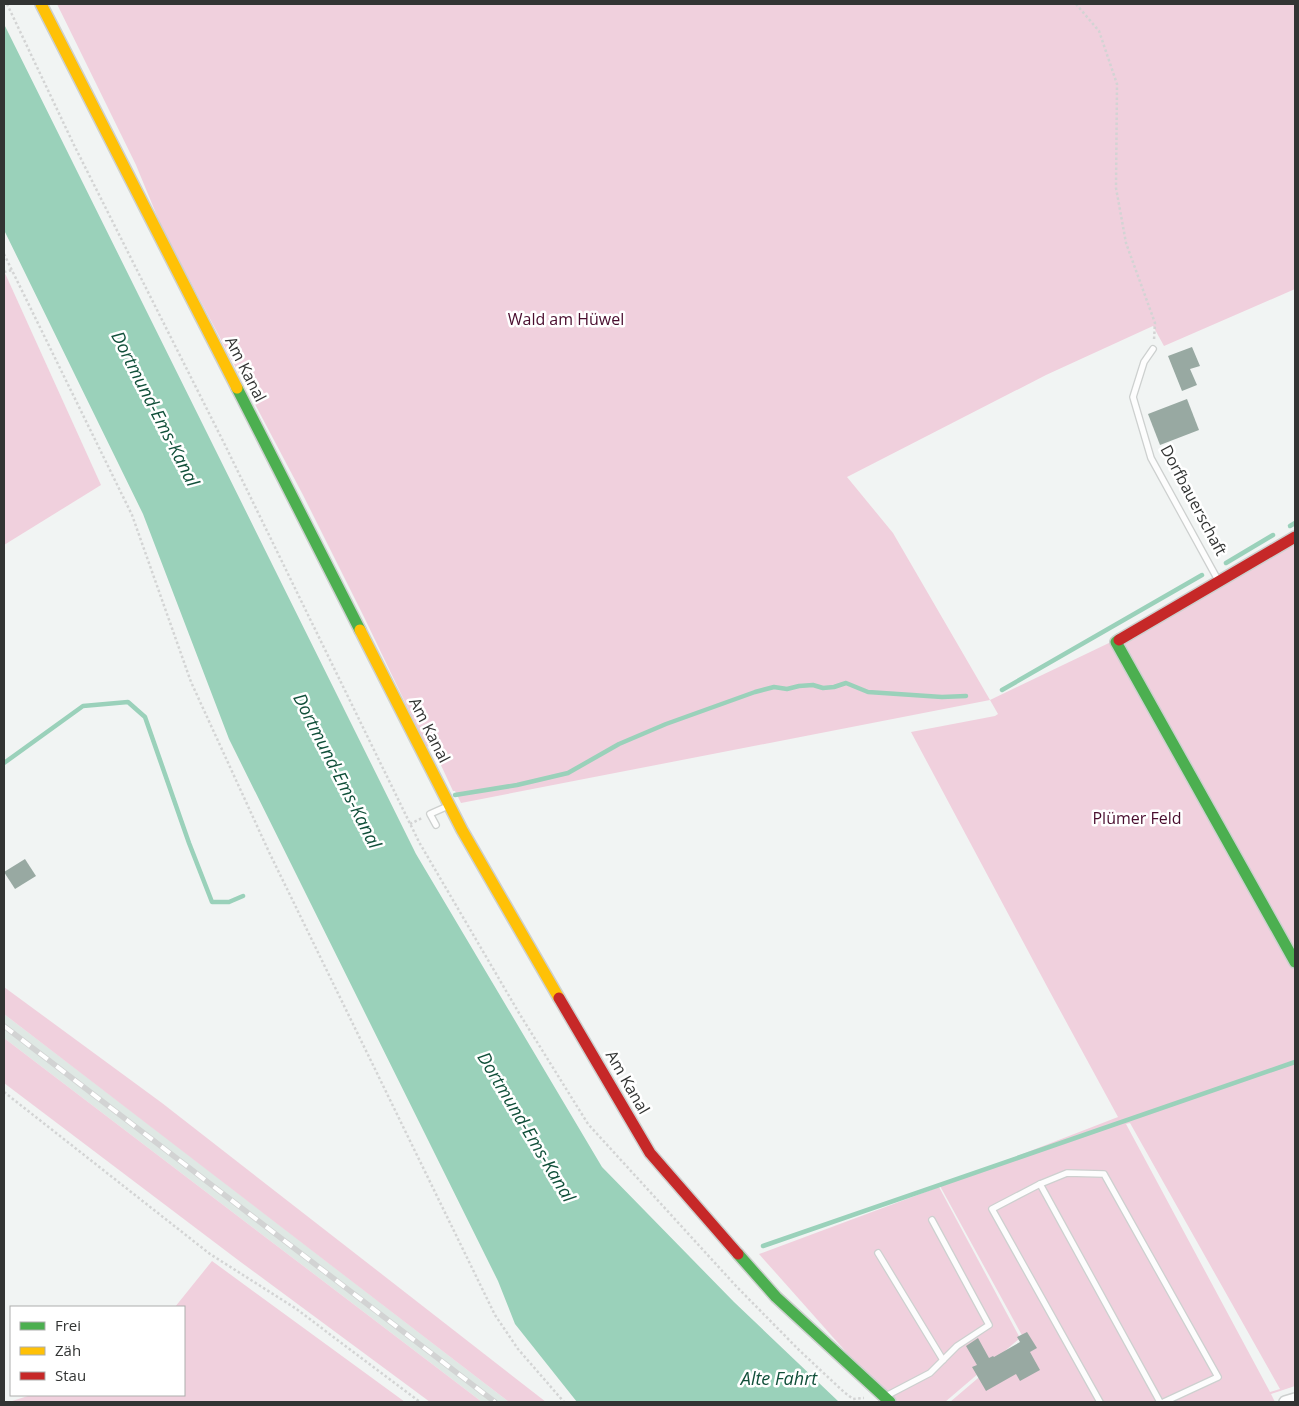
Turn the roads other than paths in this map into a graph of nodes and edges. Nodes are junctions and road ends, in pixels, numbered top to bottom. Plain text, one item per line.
1 (41, 4) edge
2 (1153, 349) road end
3 (1295, 537) edge
4 (1219, 582) junction
5 (450, 804) junction
6 (436, 825) dead end
7 (1295, 962) edge
8 (1040, 1184) junction
9 (932, 1220) dead end
10 (878, 1253) dead end
11 (943, 1360) junction
12 (1295, 1399) edge
13 (887, 1400) edge
14 (1100, 1402) edge
15 (1160, 1402) edge
16 (1164, 1402) edge
17 (1285, 1402) edge

1 - 5 street, Am Kanal
2 - 4 lane, Dorfbauerschaft
3 - 4 street, Dorfbauerschaft
4 - 7 street
5 - 6 lane
5 - 13 street, Am Kanal
8 - 14 lane
8 - 15 lane
8 - 16 lane
9 - 11 lane
10 - 11 lane
11 - 13 lane
12 - 17 street

